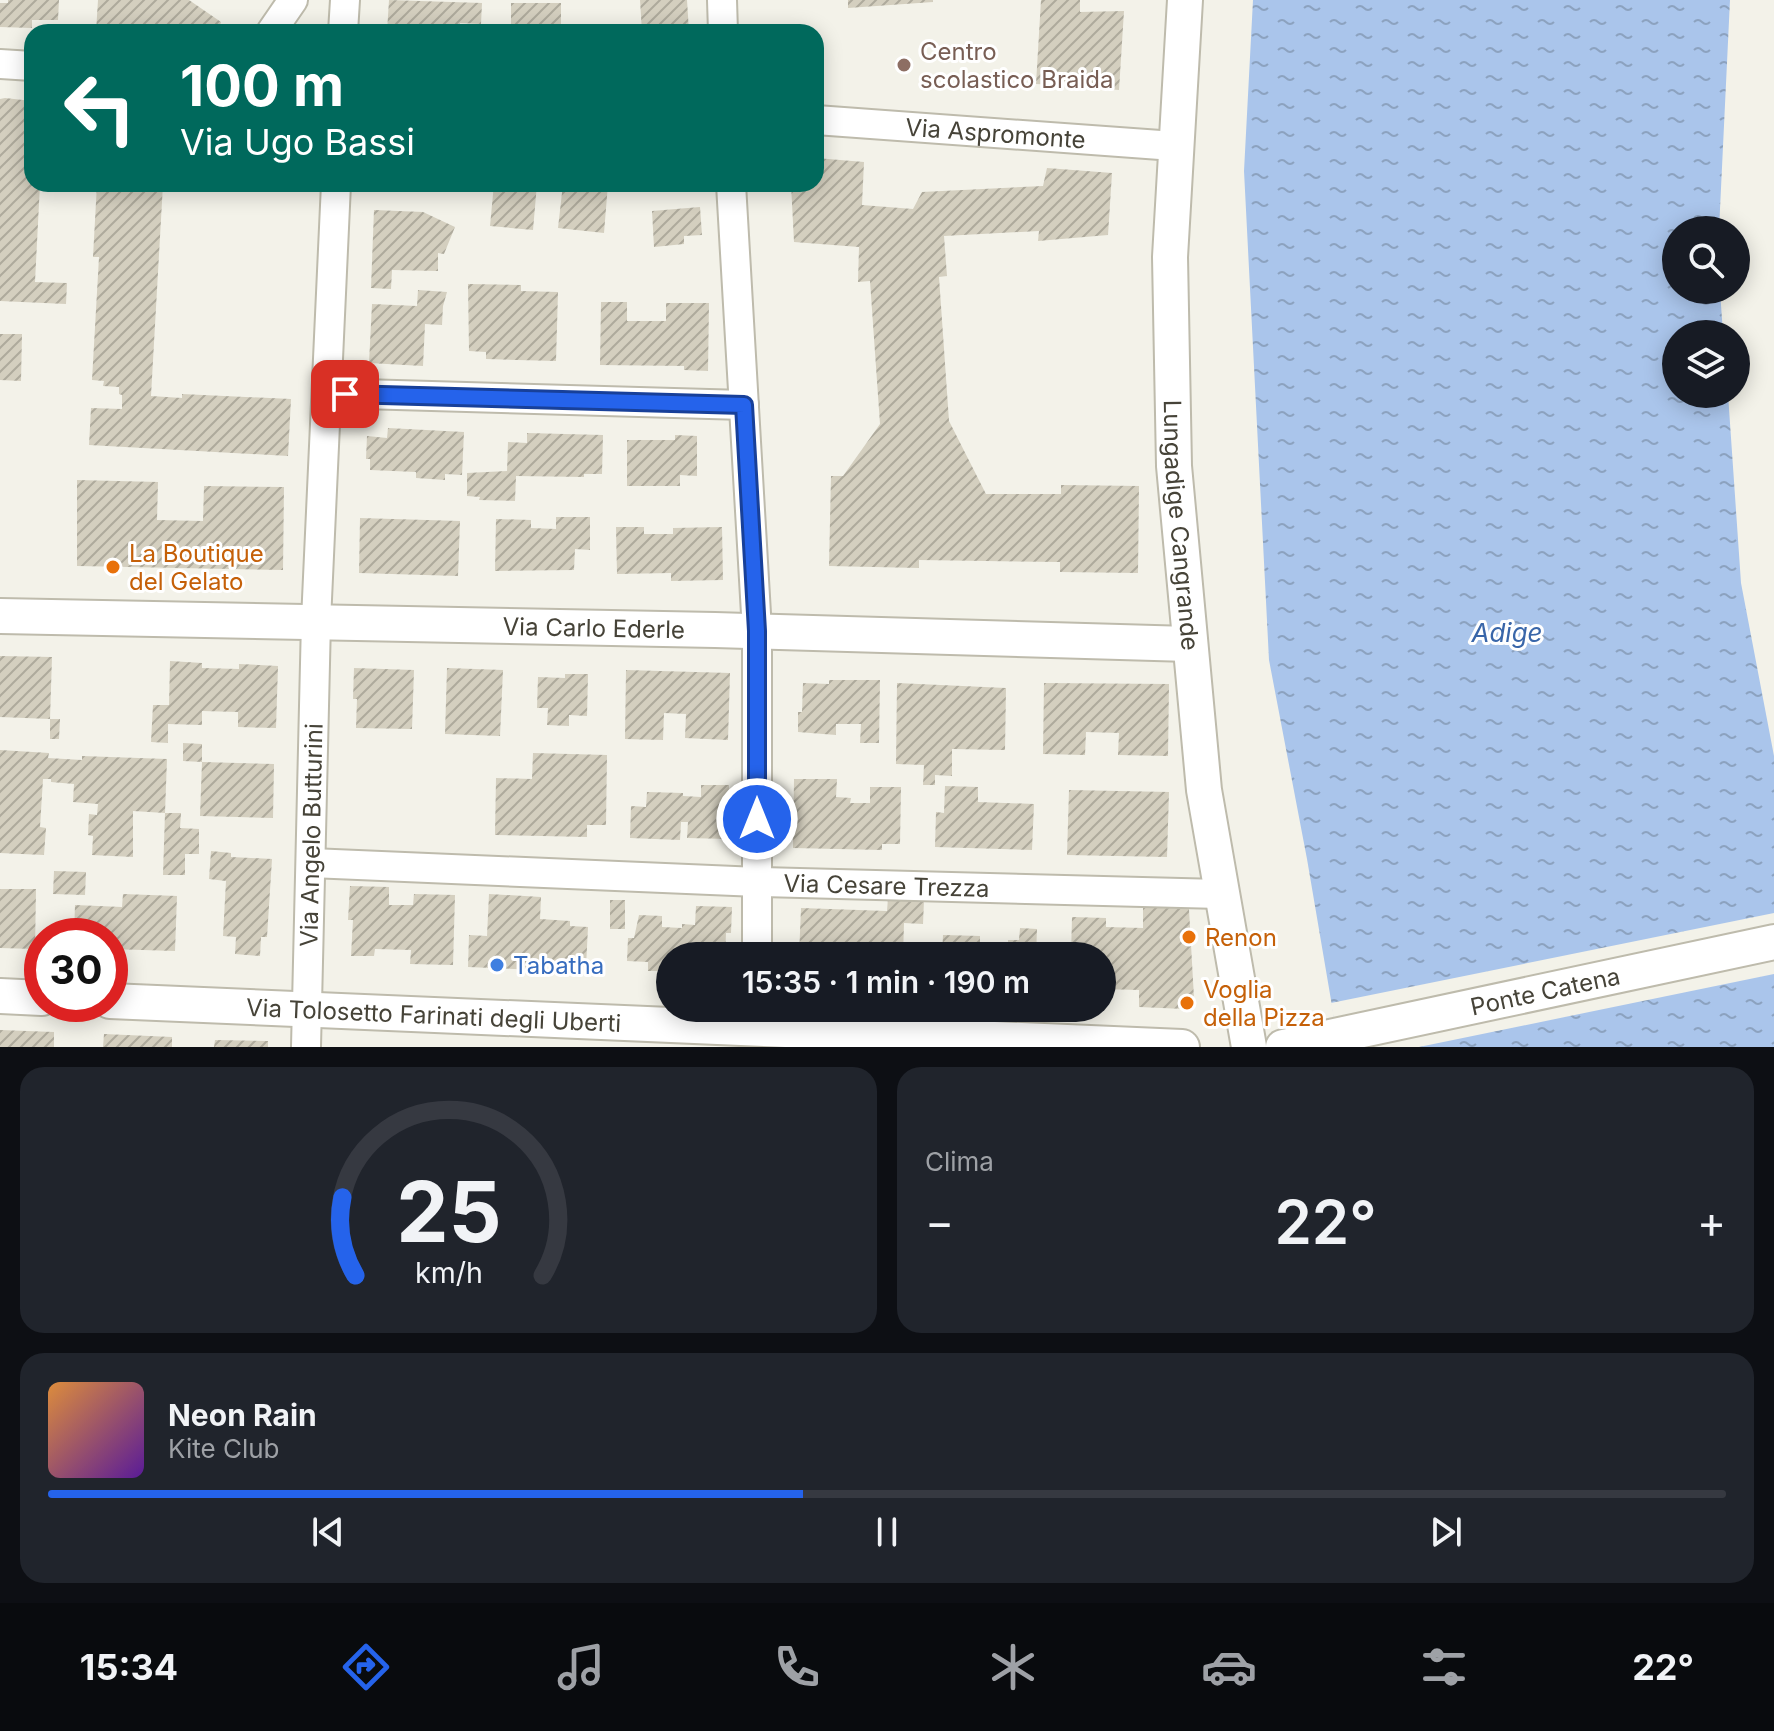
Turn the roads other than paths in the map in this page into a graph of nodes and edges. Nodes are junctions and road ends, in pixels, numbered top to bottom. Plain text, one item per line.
1 (293, 0) edge
2 (345, 0) edge
3 (722, 0) edge
4 (1185, 0) edge
5 (276, 24) edge
6 (344, 24) edge
7 (723, 24) edge
8 (0, 64) edge
9 (24, 66) edge
10 (824, 121) edge
11 (1174, 146) junction
12 (336, 192) edge
13 (731, 192) edge
14 (327, 393) junction
15 (744, 405) junction
16 (0, 616) edge
17 (316, 621) junction
18 (757, 631) junction
19 (1189, 644) junction
20 (311, 863) junction
21 (758, 882) junction
22 (1220, 894) junction
23 (757, 942) edge
24 (1774, 942) edge
25 (0, 996) edge
26 (24, 997) edge
27 (128, 1002) edge
28 (307, 1010) junction
29 (757, 1027) edge
30 (1097, 1044) edge
31 (306, 1047) edge
32 (1182, 1047) edge
33 (1249, 1047) edge
34 (1283, 1047) edge

1 - 5 street
2 - 6 street
3 - 7 street
4 - 11 street, Lungadige Cangrande
8 - 9 street
10 - 11 street, Via Aspromonte
11 - 19 street, Lungadige Cangrande
12 - 14 street, Via Angelo Butturini
13 - 15 street
14 - 15 street
14 - 17 street, Via Angelo Butturini
15 - 18 street
16 - 17 street, Via Carlo Ederle
17 - 18 street, Via Carlo Ederle
17 - 20 street, Via Angelo Butturini
18 - 19 street, Via Carlo Ederle
18 - 21 street
19 - 22 street, Lungadige Cangrande
20 - 21 street, Via Cesare Trezza
20 - 28 street, Via Angelo Butturini
21 - 22 street, Via Cesare Trezza
21 - 23 street
22 - 33 street, Lungadige Cangrande
24 - 34 street, Ponte Catena
25 - 26 street
27 - 28 street, Via Tolosetto Farinati degli Uberti
28 - 29 street, Via Tolosetto Farinati degli Uberti
28 - 31 street, Via Angelo Butturini
29 - 30 street, Via Tolosetto Farinati degli Uberti
30 - 32 street, Via Tolosetto Farinati degli Uberti

